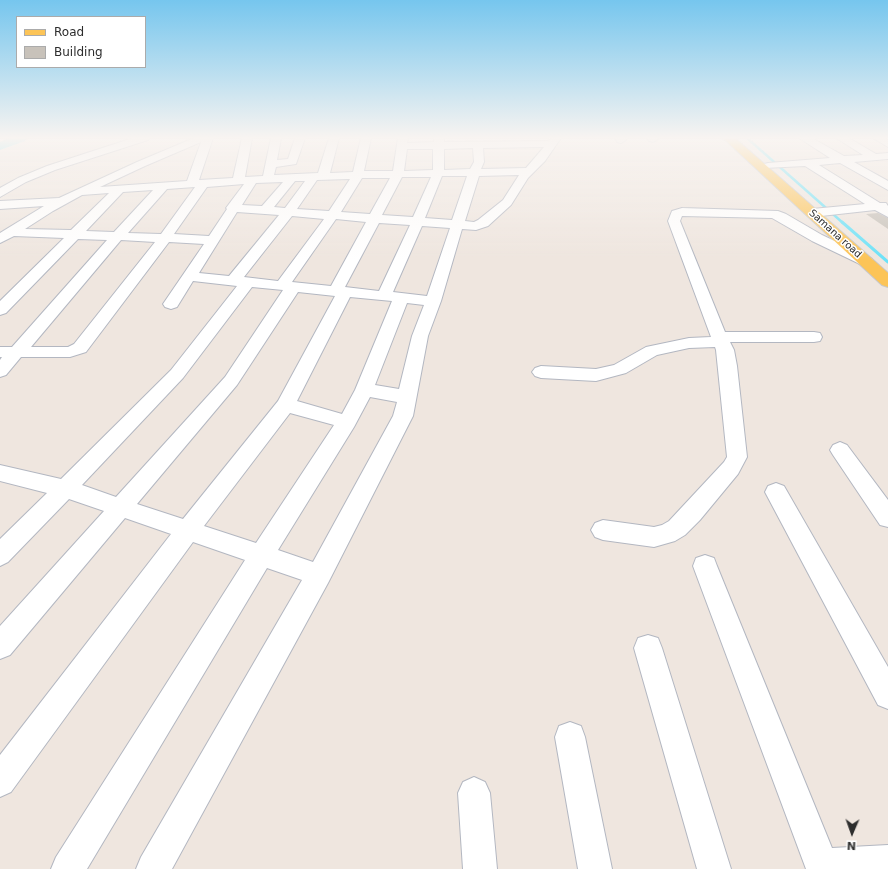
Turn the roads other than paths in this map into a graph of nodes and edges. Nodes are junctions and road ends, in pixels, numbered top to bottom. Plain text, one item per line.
1 (292, 178) edge
2 (25, 179) edge
3 (109, 179) edge
4 (199, 179) edge
5 (267, 179) joint
6 (278, 179) edge
7 (317, 179) edge
8 (356, 179) edge
9 (396, 179) edge
10 (436, 179) edge
11 (472, 179) edge
12 (522, 179) edge
13 (782, 179) edge
14 (790, 179) edge
15 (836, 179) edge
16 (875, 179) edge
17 (245, 180) junction
18 (198, 184) junction
19 (164, 186) junction
20 (888, 186) edge
21 (120, 189) junction
22 (79, 192) junction
23 (0, 193) edge
24 (64, 200) junction
25 (0, 205) edge
26 (232, 208) junction
27 (885, 208) edge
28 (265, 211) junction
29 (826, 212) junction
30 (288, 213) junction
31 (332, 216) junction
32 (374, 219) junction
33 (417, 223) junction
34 (457, 226) junction
35 (75, 235) junction
36 (6, 236) edge
37 (117, 237) junction
38 (165, 238) junction
39 (211, 240) junction
40 (867, 262) junction
41 (888, 270) edge
42 (188, 276) junction
43 (240, 282) junction
44 (888, 282) edge
45 (288, 286) junction
46 (341, 291) junction
47 (392, 297) junction
48 (433, 301) junction
49 (170, 304) dead end
50 (0, 310) edge
51 (814, 337) dead end
52 (720, 339) junction
53 (0, 352) edge
54 (16, 352) junction
55 (0, 371) edge
56 (541, 372) dead end
57 (364, 390) junction
58 (408, 397) junction
59 (286, 405) junction
60 (347, 422) junction
61 (840, 450) dead end
62 (0, 473) edge
63 (66, 489) junction
64 (776, 492) dead end
65 (122, 508) junction
66 (888, 518) edge
67 (188, 530) junction
68 (604, 530) dead end
69 (262, 555) junction
70 (0, 556) edge
71 (705, 566) dead end
72 (319, 575) junction
73 (0, 646) edge
74 (648, 648) dead end
75 (888, 694) edge
76 (570, 737) dead end
77 (0, 781) edge
78 (474, 794) dead end
79 (888, 862) edge
80 (822, 868) edge
81 (68, 869) edge
82 (153, 869) edge
83 (480, 869) edge
84 (596, 869) edge
85 (714, 869) edge

1 - 28 street
2 - 23 street
3 - 22 street
4 - 18 street
5 - 6 street
5 - 17 street
7 - 30 street
8 - 31 street
9 - 32 street
10 - 33 street
11 - 34 street
12 - 34 street
13 - 29 main road, Samana road
14 - 29 main road, Samana road
15 - 27 street
16 - 20 street
17 - 18 street
17 - 26 street
18 - 19 street
18 - 38 street
19 - 21 street
19 - 37 street
21 - 22 street
21 - 35 street
22 - 24 street
24 - 25 street
24 - 36 street
26 - 28 street
26 - 39 street
27 - 29 street
28 - 30 street
29 - 40 main road, Samana road
29 - 41 main road, Samana road
30 - 31 street
30 - 43 street
31 - 32 street
31 - 45 street
32 - 33 street
32 - 46 street
33 - 34 street
33 - 47 street
34 - 48 street
35 - 36 street
35 - 37 street
35 - 50 street
37 - 38 street
37 - 54 street
38 - 39 street
38 - 54 street
39 - 42 street
40 - 44 main road, Samana road
40 - 52 street
42 - 43 street
42 - 49 street
43 - 45 street
43 - 63 street
45 - 46 street
45 - 65 street
46 - 47 street
46 - 59 street
47 - 48 street
47 - 57 street
48 - 58 street
51 - 52 street
52 - 56 street
52 - 68 street
53 - 54 street
54 - 55 street
57 - 58 street
57 - 60 street
58 - 72 street
59 - 60 street
59 - 67 street
60 - 69 street
61 - 66 street
62 - 63 street
63 - 65 street
63 - 70 street
64 - 75 street
65 - 67 street
65 - 73 street
67 - 69 street
67 - 77 street
69 - 72 street
69 - 81 street
71 - 80 street
72 - 82 street
74 - 85 street
76 - 84 street
78 - 83 street
79 - 80 street

